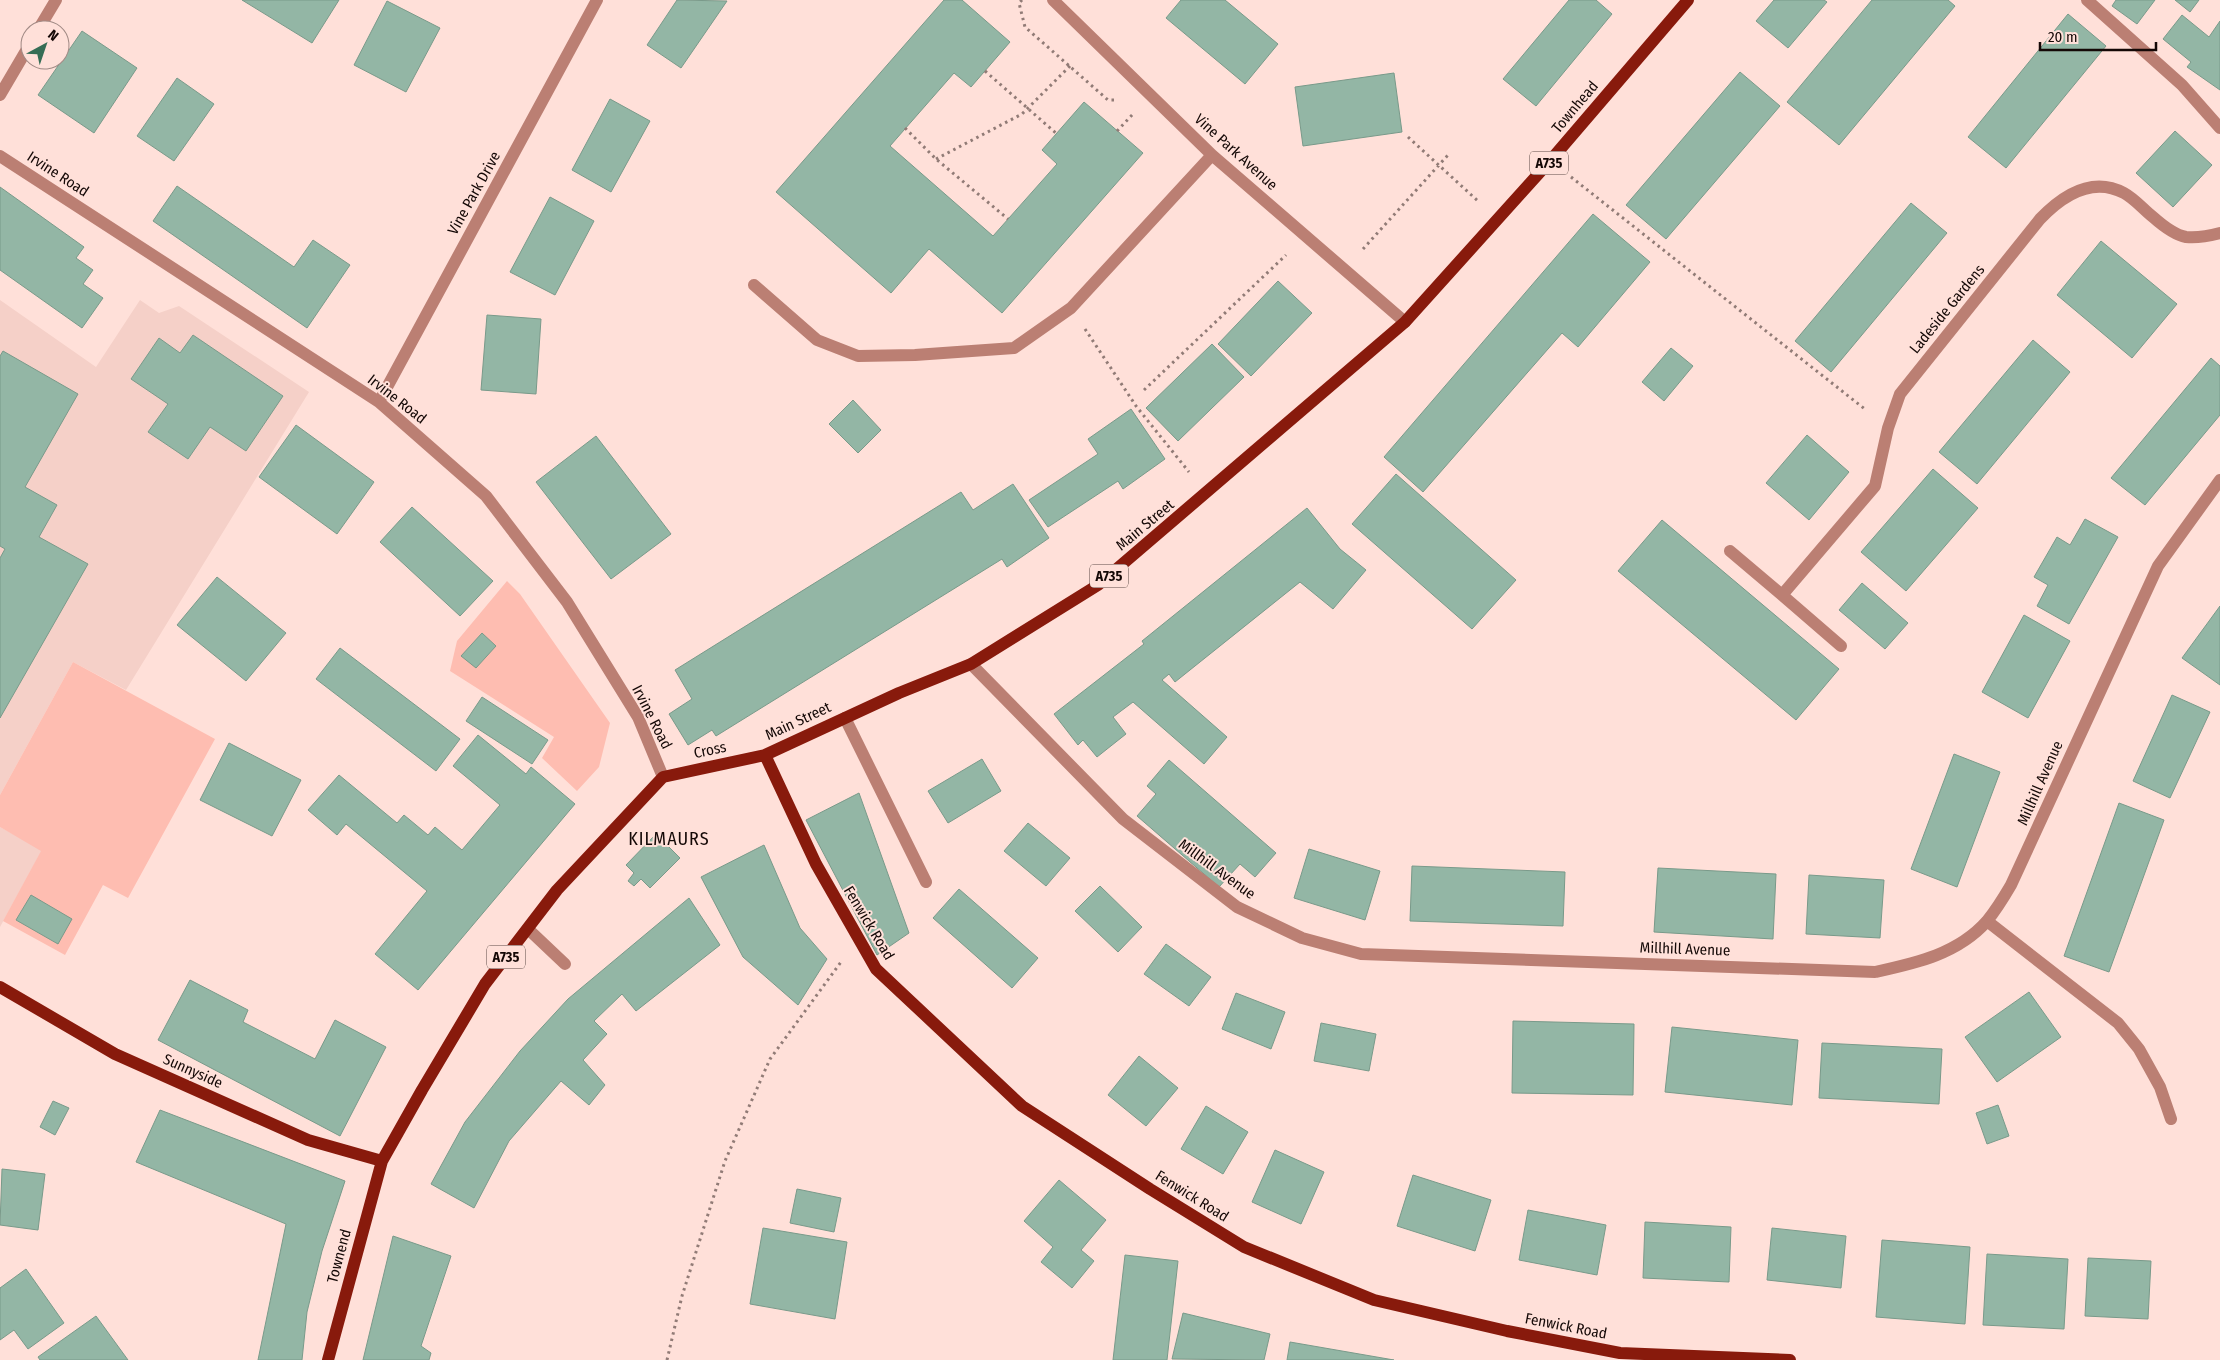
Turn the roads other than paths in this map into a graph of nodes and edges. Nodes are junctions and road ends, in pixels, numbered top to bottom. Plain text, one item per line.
1 (56, 0) edge
2 (597, 0) edge
3 (1053, 0) edge
4 (1688, 0) edge
5 (2088, 0) edge
6 (44, 20) edge
7 (20, 61) edge
8 (0, 95) edge
9 (2220, 128) edge
10 (1212, 155) junction
11 (0, 156) edge
12 (2220, 234) edge
13 (754, 285) dead end
14 (1405, 322) junction
15 (378, 402) junction
16 (2220, 480) edge
17 (1730, 551) dead end
18 (1782, 595) junction
19 (1841, 646) dead end
20 (971, 664) junction
21 (845, 718) junction
22 (765, 755) junction
23 (663, 777) junction
24 (926, 882) dead end
25 (1987, 921) junction
26 (528, 929) junction
27 (564, 964) dead end
28 (0, 987) edge
29 (2171, 1119) dead end
30 (382, 1161) junction
31 (328, 1360) edge
32 (1790, 1360) edge

1 - 6 street
2 - 15 street, Vine Park Drive
3 - 10 street, Vine Park Avenue
4 - 14 main road, Townhead / A735
5 - 9 street
7 - 8 street
10 - 13 street
10 - 14 street, Vine Park Avenue
11 - 15 street, Irvine Road
12 - 18 street, Ladeside Gardens
14 - 20 main road, Main Street / A735
15 - 23 street, Irvine Road
16 - 25 street, Millhill Avenue
17 - 18 street
18 - 19 street
20 - 21 main road, Main Street / A735
20 - 25 street, Millhill Avenue
21 - 22 main road, Main Street / A735
21 - 24 street
22 - 23 main road, Cross / A735
22 - 32 main road, Fenwick Road
23 - 26 main road, A735
25 - 29 street
26 - 27 street
26 - 30 main road, A735
28 - 30 main road, Sunnyside
30 - 31 main road, Townend / A735

